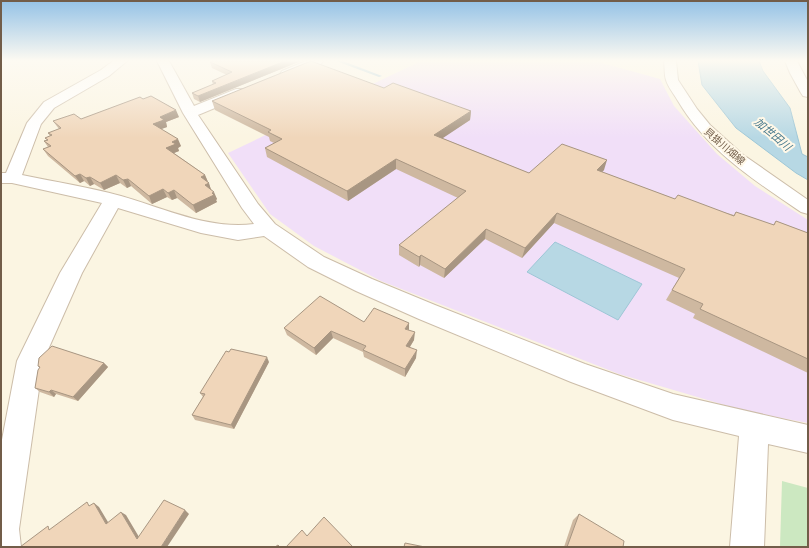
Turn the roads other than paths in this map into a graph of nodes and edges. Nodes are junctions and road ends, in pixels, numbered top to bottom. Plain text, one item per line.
1 (81, 87) edge
2 (177, 87) edge
3 (254, 87) edge
4 (676, 87) edge
5 (190, 112) junction
6 (7, 178) edge
7 (113, 200) junction
8 (808, 208) edge
9 (268, 229) junction
10 (754, 426) junction
11 (808, 439) edge
12 (4, 547) edge
13 (747, 547) edge

1 - 6 street
2 - 5 street
3 - 5 street
4 - 8 street, 貝掛川畑線
5 - 9 street
6 - 7 street
7 - 9 street
7 - 12 street
9 - 10 street
10 - 11 street
10 - 13 street

